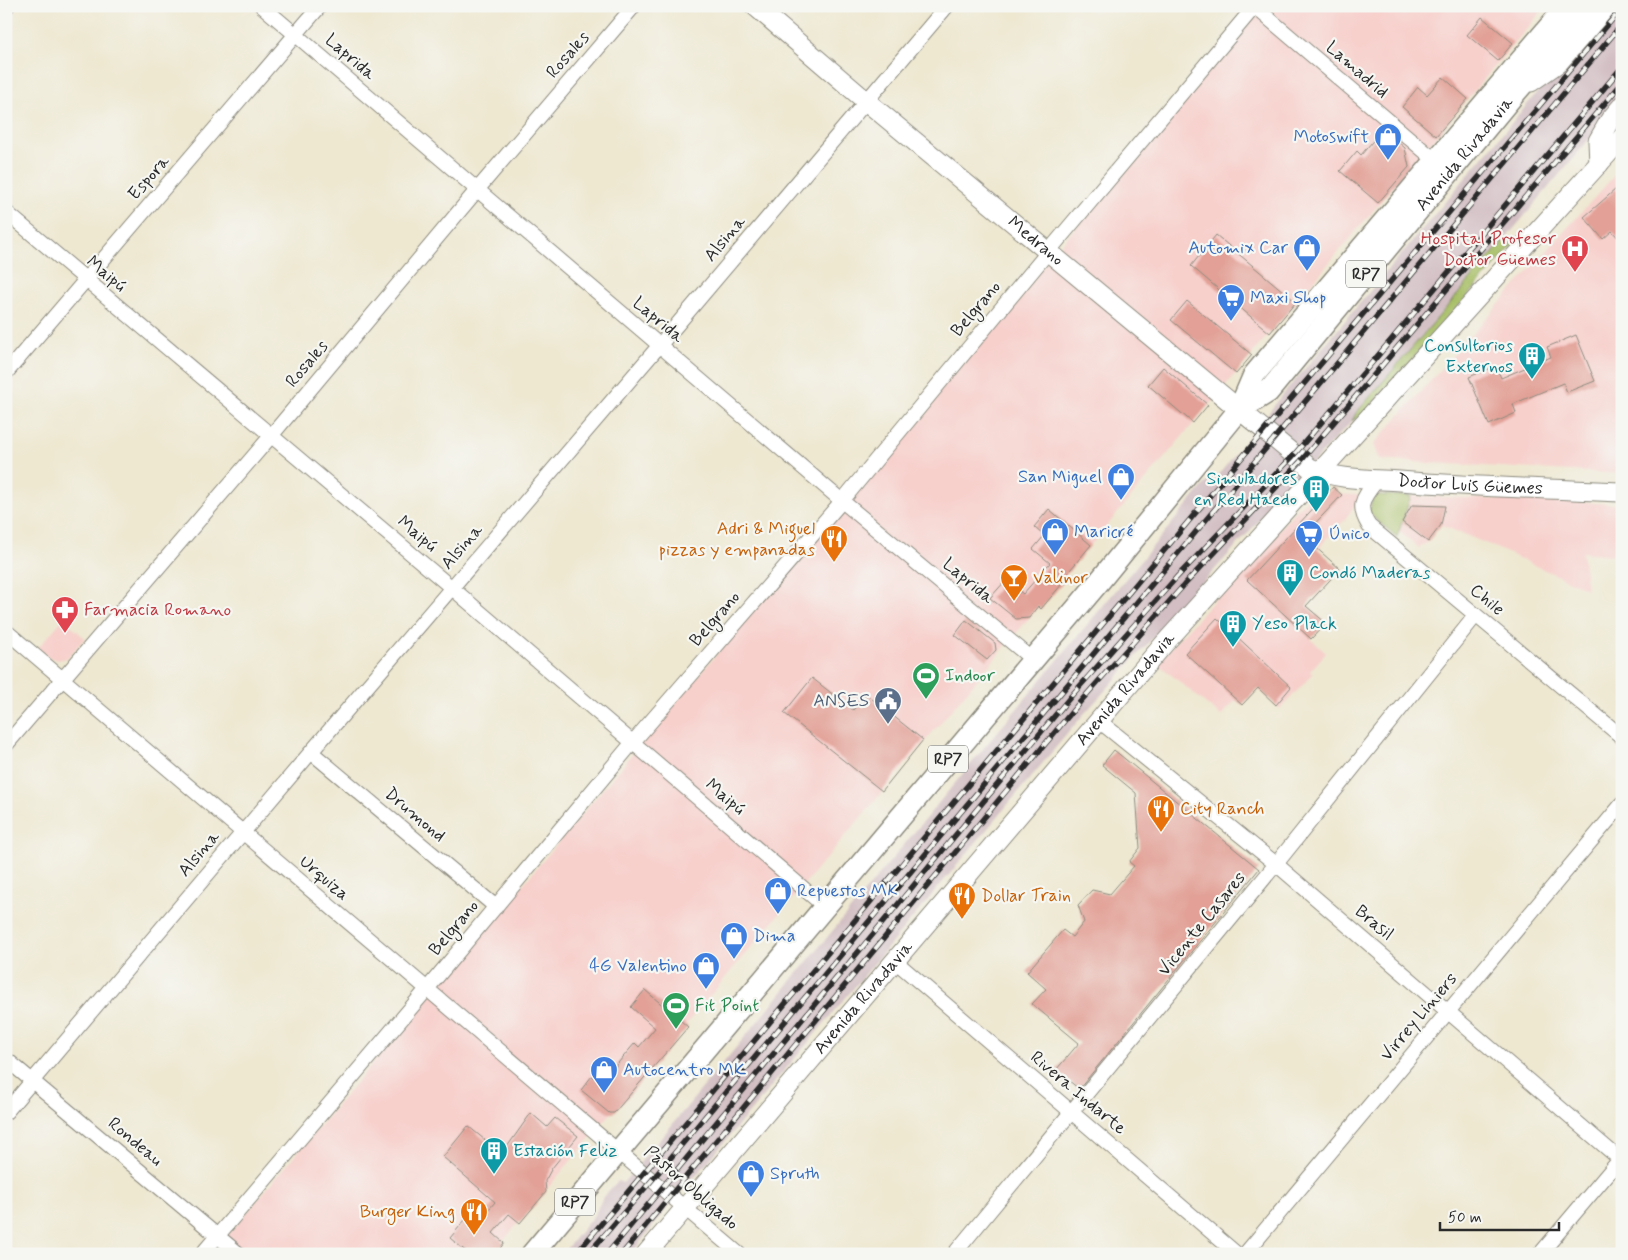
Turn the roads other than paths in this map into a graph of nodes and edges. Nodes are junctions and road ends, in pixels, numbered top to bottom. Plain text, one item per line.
1 (262, 6) edge
2 (320, 6) edge
3 (634, 6) edge
4 (754, 6) edge
5 (947, 6) edge
6 (1255, 6) edge
7 (1567, 6) edge
8 (1590, 6) edge
9 (1607, 6) edge
10 (296, 35) junction
11 (1516, 92) junction
12 (866, 101) junction
13 (1616, 113) edge
14 (1622, 138) edge
15 (1436, 162) junction
16 (1599, 164) junction
17 (477, 190) junction
18 (6, 212) edge
19 (1048, 252) junction
20 (86, 281) junction
21 (659, 346) junction
22 (6, 373) edge
23 (1239, 410) junction
24 (270, 436) junction
25 (1320, 473) junction
26 (1378, 480) junction
27 (1622, 492) edge
28 (842, 501) junction
29 (452, 588) junction
30 (1476, 615) junction
31 (6, 632) edge
32 (1032, 660) junction
33 (62, 679) junction
34 (1098, 720) junction
35 (1622, 737) edge
36 (633, 742) junction
37 (6, 745) edge
38 (311, 752) junction
39 (1622, 804) edge
40 (242, 833) junction
41 (1276, 864) junction
42 (824, 906) junction
43 (496, 907) junction
44 (895, 961) junction
45 (427, 989) junction
46 (1448, 1011) junction
47 (6, 1059) edge
48 (32, 1080) junction
49 (6, 1112) edge
50 (1072, 1112) junction
51 (619, 1151) junction
52 (1621, 1159) edge
53 (684, 1208) junction
54 (218, 1236) junction
55 (202, 1254) edge
56 (239, 1254) edge
57 (532, 1254) edge
58 (646, 1254) edge
59 (738, 1254) edge
60 (954, 1254) edge
61 (1237, 1254) edge
62 (1246, 1254) edge
63 (1540, 1254) edge

1 - 10 street, Laprida
2 - 10 street, Espora
3 - 17 street, Rosales
4 - 12 main road, Medrano
5 - 12 street, Alsina
6 - 15 street, Lamadrid
6 - 19 street, Belgrano
7 - 15 main road, Avenida Rivadavia / RP7
8 - 11 main road, Avenida Rivadavia / RP7
9 - 11 main road
10 - 17 street, Laprida
10 - 20 street, Espora
11 - 23 main road, Avenida Rivadavia / RP7
12 - 19 main road, Medrano
12 - 21 street, Alsina
13 - 16 main road
14 - 16 main road, Avenida Rivadavia
15 - 23 main road, Avenida Rivadavia / RP7
16 - 25 main road, Avenida Rivadavia
17 - 21 street, Laprida
17 - 24 street, Rosales
18 - 20 street, Maipú
19 - 23 main road, Medrano
19 - 28 street, Belgrano
20 - 22 street, Espora
20 - 24 street, Maipú
21 - 28 street, Laprida
21 - 29 street, Alsina
23 - 25 main road, Medrano
23 - 32 main road, Avenida Rivadavia / RP7
24 - 29 street, Maipú
24 - 33 street, Rosales
25 - 26 main road, Doctor Luis Güemes
25 - 34 main road, Avenida Rivadavia
26 - 27 main road, Doctor Luis Güemes
26 - 30 street, Chile
28 - 32 street, Laprida
28 - 36 street, Belgrano
29 - 36 street, Maipú
29 - 38 street, Alsina
30 - 35 street, Chile
30 - 41 street, Vicente Casares
31 - 33 street, Urquiza
32 - 42 main road, Avenida Rivadavia / RP7
33 - 37 street, Rosales
33 - 40 street, Urquiza
34 - 41 street, Brasil
34 - 44 main road, Avenida Rivadavia
36 - 42 street, Maipú
36 - 43 street, Belgrano
38 - 40 street, Alsina
38 - 43 street, Drumond
39 - 46 street, Virrey Liniers
40 - 45 street, Urquiza
40 - 48 street, Alsina
41 - 46 street, Brasil
41 - 50 street, Vicente Casares
42 - 51 main road, Avenida Rivadavia / RP7
43 - 45 street, Belgrano
44 - 50 street, Rivera Indarte
44 - 53 main road, Avenida Rivadavia
45 - 51 street, Urquiza
45 - 54 street, Belgrano
46 - 52 street, Brasil
46 - 62 street, Virrey Liniers
47 - 48 street, Rondeau
48 - 49 street, Alsina
48 - 54 street, Rondeau
50 - 60 street, Vicente Casares
50 - 61 street, Rivera Indarte
51 - 53 street, Pastor Obligado
51 - 57 main road, Avenida Rivadavia / RP7
52 - 63 street
53 - 58 main road, Avenida Rivadavia
53 - 59 street, Pastor Obligado
54 - 55 street, Belgrano
54 - 56 street, Rondeau

